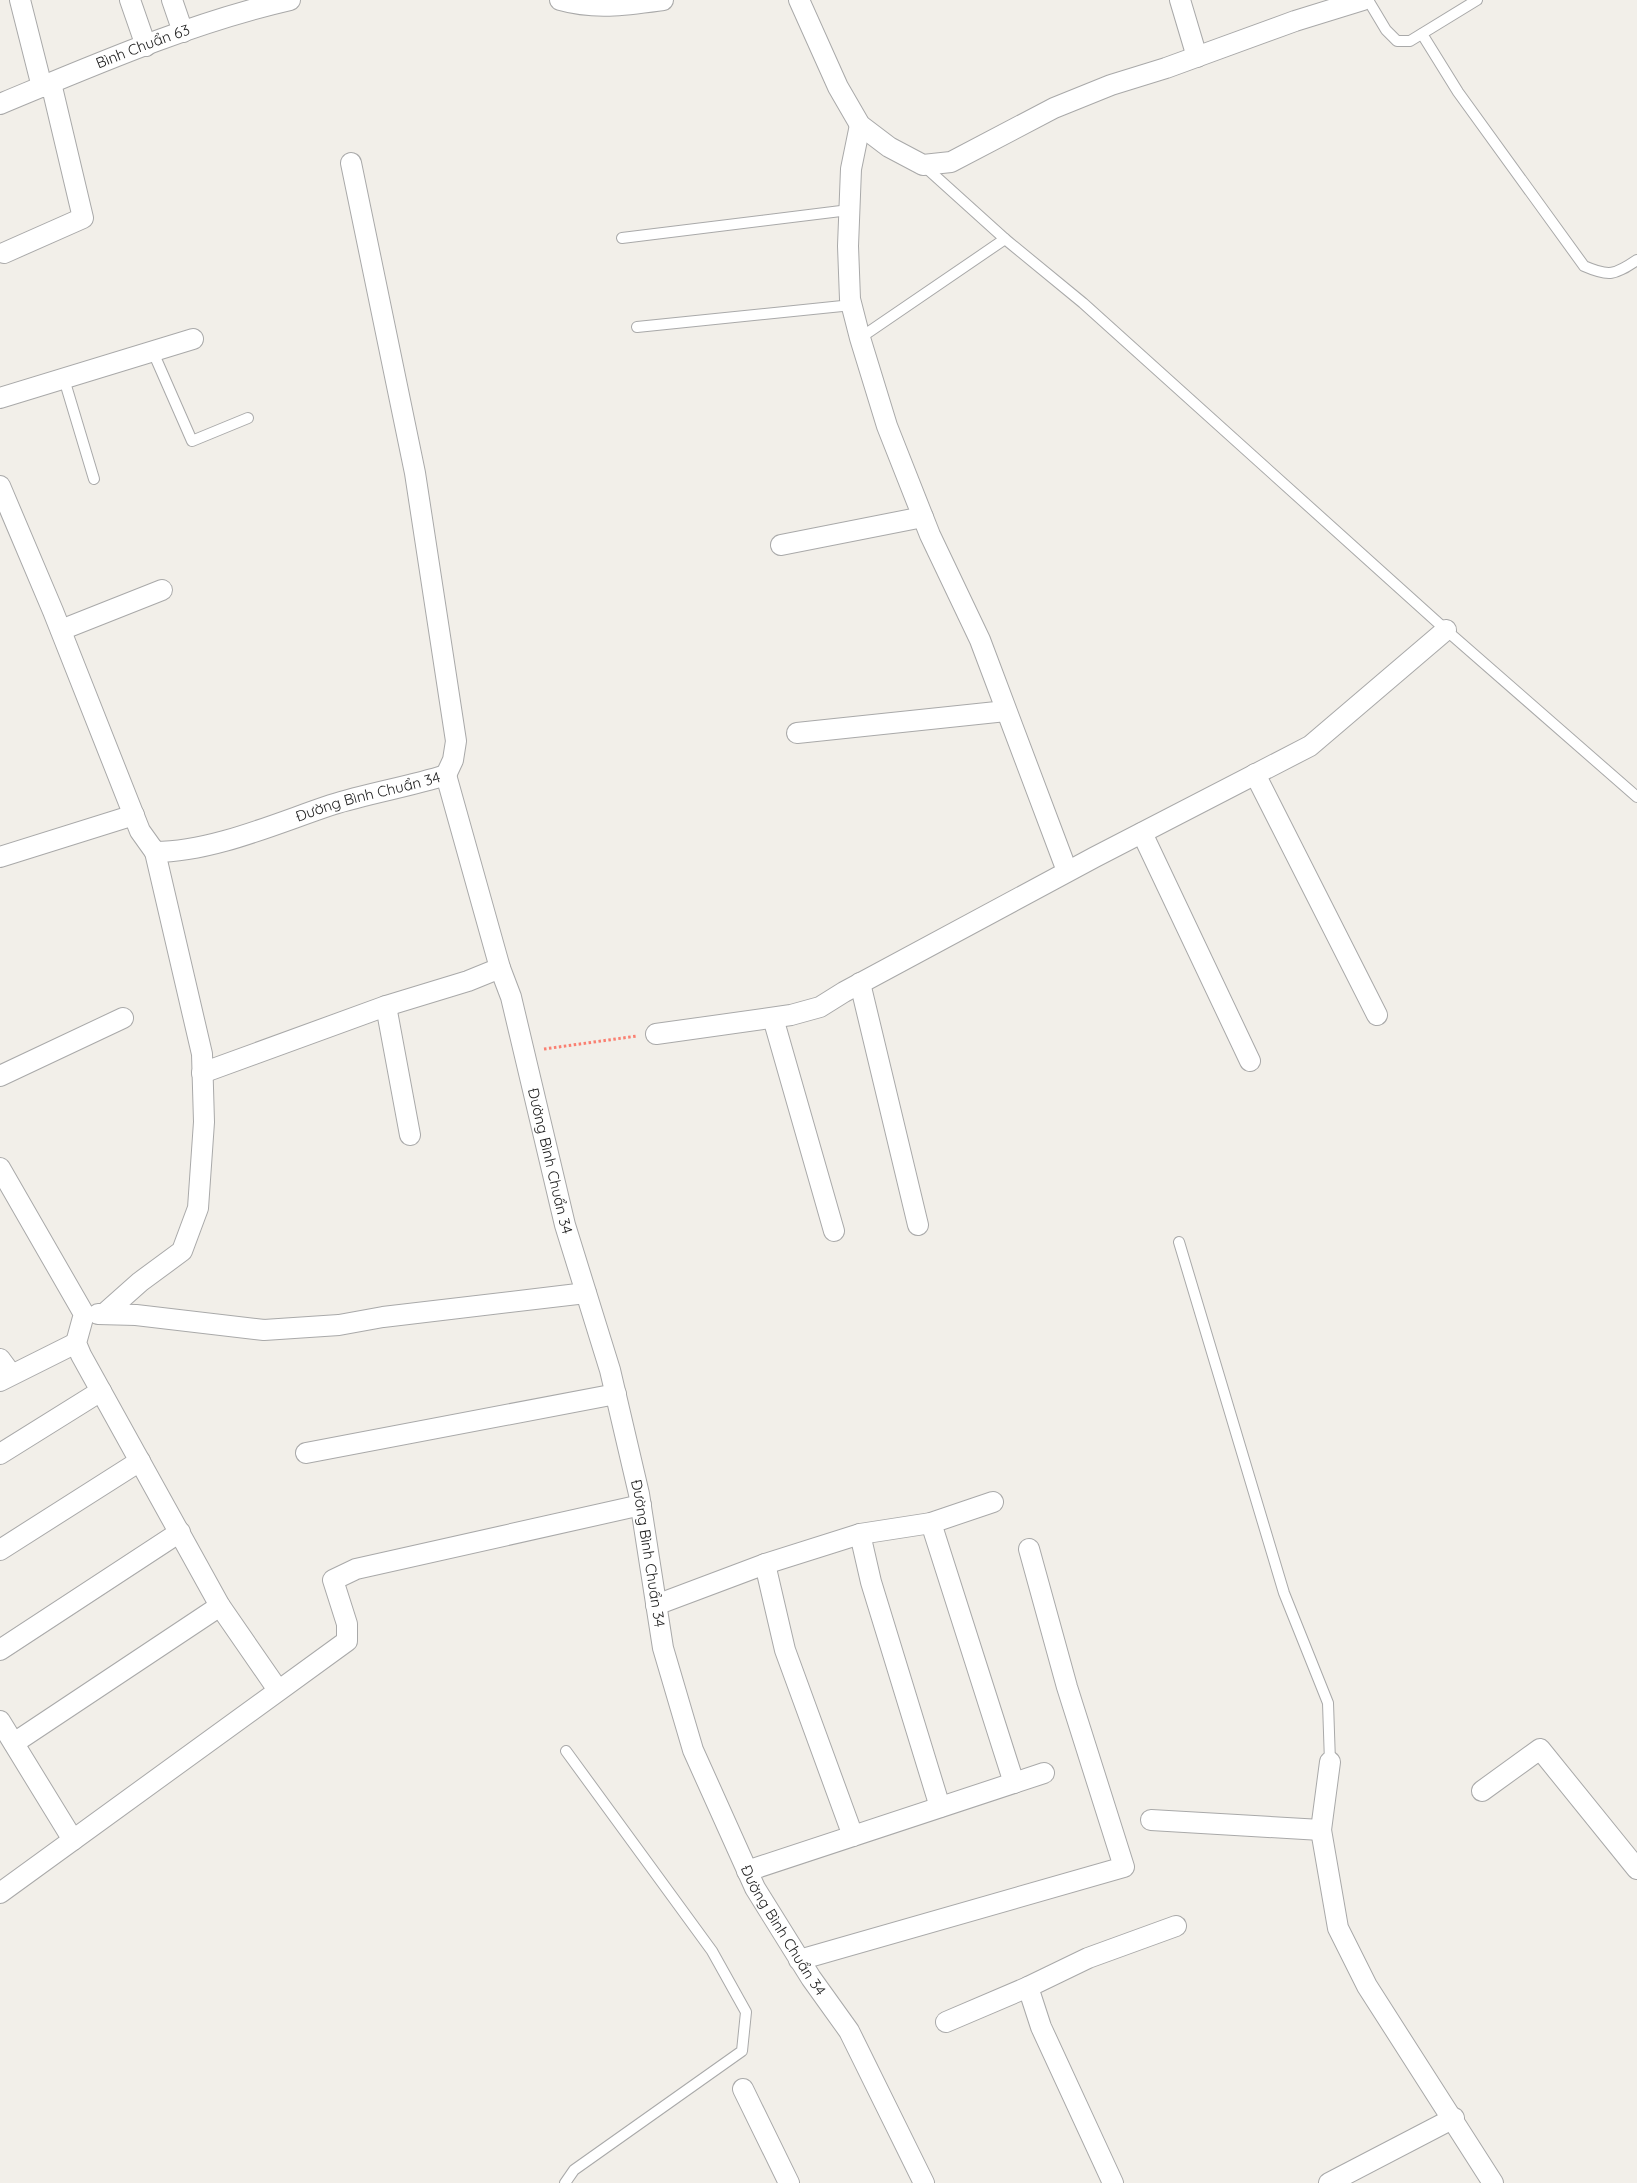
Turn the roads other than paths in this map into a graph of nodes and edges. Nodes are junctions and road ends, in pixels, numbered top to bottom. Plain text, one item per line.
1 (20, 0) edge
2 (130, 0) edge
3 (172, 0) edge
4 (290, 0) edge
5 (560, 0) edge
6 (663, 0) edge
7 (799, 0) edge
8 (1180, 0) edge
9 (1363, 0) edge
10 (1368, 0) edge
11 (1477, 0) edge
12 (591, 3) edge
13 (183, 32) junction
14 (1422, 34) junction
15 (146, 46) junction
16 (1197, 57) junction
17 (47, 85) junction
18 (0, 104) edge
19 (860, 125) junction
20 (351, 163) dead end
21 (923, 165) junction
22 (849, 210) junction
23 (622, 238) dead end
24 (1005, 239) junction
25 (2, 254) edge
26 (1637, 260) edge
27 (852, 305) junction
28 (638, 327) dead end
29 (860, 338) junction
30 (193, 340) dead end
31 (153, 352) junction
32 (64, 378) junction
33 (0, 398) edge
34 (248, 418) dead end
35 (94, 479) dead end
36 (0, 486) edge
37 (923, 517) junction
38 (781, 545) dead end
39 (162, 590) dead end
40 (61, 630) junction
41 (1446, 630) junction
42 (1006, 711) junction
43 (797, 733) dead end
44 (1255, 774) junction
45 (446, 775) junction
46 (1637, 797) edge
47 (134, 815) junction
48 (1142, 833) junction
49 (155, 852) junction
50 (0, 857) edge
51 (1067, 872) junction
52 (500, 968) junction
53 (860, 983) junction
54 (386, 1006) junction
55 (1377, 1015) dead end
56 (122, 1018) dead end
57 (773, 1018) junction
58 (656, 1034) road end
59 (1250, 1061) dead end
60 (202, 1073) junction
61 (0, 1076) edge
62 (410, 1135) dead end
63 (0, 1168) edge
64 (918, 1224) dead end
65 (834, 1231) dead end
66 (1179, 1242) dead end
67 (586, 1293) junction
68 (84, 1314) junction
69 (104, 1314) junction
70 (76, 1343) junction
71 (4, 1372) edge
72 (101, 1391) junction
73 (616, 1394) junction
74 (306, 1453) dead end
75 (0, 1454) edge
76 (140, 1461) junction
77 (993, 1502) dead end
78 (641, 1505) junction
79 (931, 1523) junction
80 (180, 1532) junction
81 (860, 1534) junction
82 (1030, 1549) dead end
83 (0, 1550) edge
84 (765, 1564) junction
85 (656, 1605) junction
86 (220, 1606) junction
87 (0, 1650) edge
88 (278, 1690) junction
89 (0, 1721) edge
90 (14, 1743) junction
91 (566, 1751) dead end
92 (1330, 1762) joint
93 (1044, 1773) dead end
94 (1014, 1783) junction
95 (1482, 1791) dead end
96 (940, 1807) junction
97 (1151, 1820) dead end
98 (1321, 1830) junction
99 (853, 1836) junction
100 (73, 1840) junction
101 (1637, 1869) edge
102 (747, 1871) junction
103 (0, 1893) edge
104 (1176, 1926) dead end
105 (799, 1960) junction
106 (1028, 1987) junction
107 (946, 2022) dead end
108 (743, 2089) dead end
109 (1454, 2118) junction
110 (565, 2183) edge
111 (788, 2183) edge
112 (924, 2183) edge
113 (1113, 2183) edge
114 (1329, 2183) edge
115 (1493, 2183) edge

1 - 17 street
2 - 15 street
3 - 13 street
4 - 13 street, Bình Chuẩn 63
5 - 12 street
6 - 12 street
7 - 19 street
8 - 16 street
9 - 16 street
10 - 14 lane
11 - 14 lane
13 - 15 street, Bình Chuẩn 63
14 - 26 lane
15 - 17 street, Bình Chuẩn 63
16 - 21 street
17 - 18 street, Bình Chuẩn 63
17 - 25 street
19 - 21 street
19 - 22 street
20 - 45 street
21 - 24 lane
22 - 23 lane
22 - 27 street
24 - 29 lane
24 - 41 lane
27 - 28 lane
27 - 29 street
29 - 37 street
30 - 31 street
31 - 32 street
31 - 34 lane
32 - 33 street
32 - 35 lane
36 - 40 street
37 - 38 street
37 - 42 street
39 - 40 street
40 - 47 street
41 - 44 street
41 - 46 lane
42 - 43 street
42 - 51 street
44 - 48 street
44 - 55 street
45 - 49 street, Đường Bình Chuẩn 34
45 - 52 street, Đường Bình Chuẩn 34
47 - 49 street
47 - 50 street
48 - 51 street
48 - 59 street
49 - 60 street
51 - 53 street
52 - 54 street
52 - 67 street, Đường Bình Chuẩn 34
53 - 57 street
53 - 64 street
54 - 60 street
54 - 62 street
56 - 61 street
57 - 58 street
57 - 65 street
60 - 69 street
63 - 68 street
66 - 92 lane
67 - 69 street
67 - 73 street, Đường Bình Chuẩn 34
68 - 69 street
68 - 70 street
70 - 71 street
70 - 72 street
72 - 75 street
72 - 76 street
73 - 74 street
73 - 78 street, Đường Bình Chuẩn 34
76 - 80 street
76 - 83 street
77 - 79 street
78 - 85 street, Đường Bình Chuẩn 34
78 - 88 street
79 - 81 street
79 - 94 street
80 - 86 street
80 - 87 street
81 - 84 street
81 - 96 street
82 - 105 street
84 - 85 street
84 - 99 street
85 - 102 street, Đường Bình Chuẩn 34
86 - 88 street
86 - 90 street
88 - 100 street
89 - 90 street
90 - 100 street
91 - 110 lane
92 - 98 street
93 - 94 street
94 - 96 street
95 - 101 street
96 - 99 street
97 - 98 street
98 - 109 street
99 - 102 street
100 - 103 street
102 - 105 street, Đường Bình Chuẩn 34
104 - 106 street
105 - 112 street, Đường Bình Chuẩn 34
106 - 107 street
106 - 113 street
108 - 111 street
109 - 114 street
109 - 115 street

